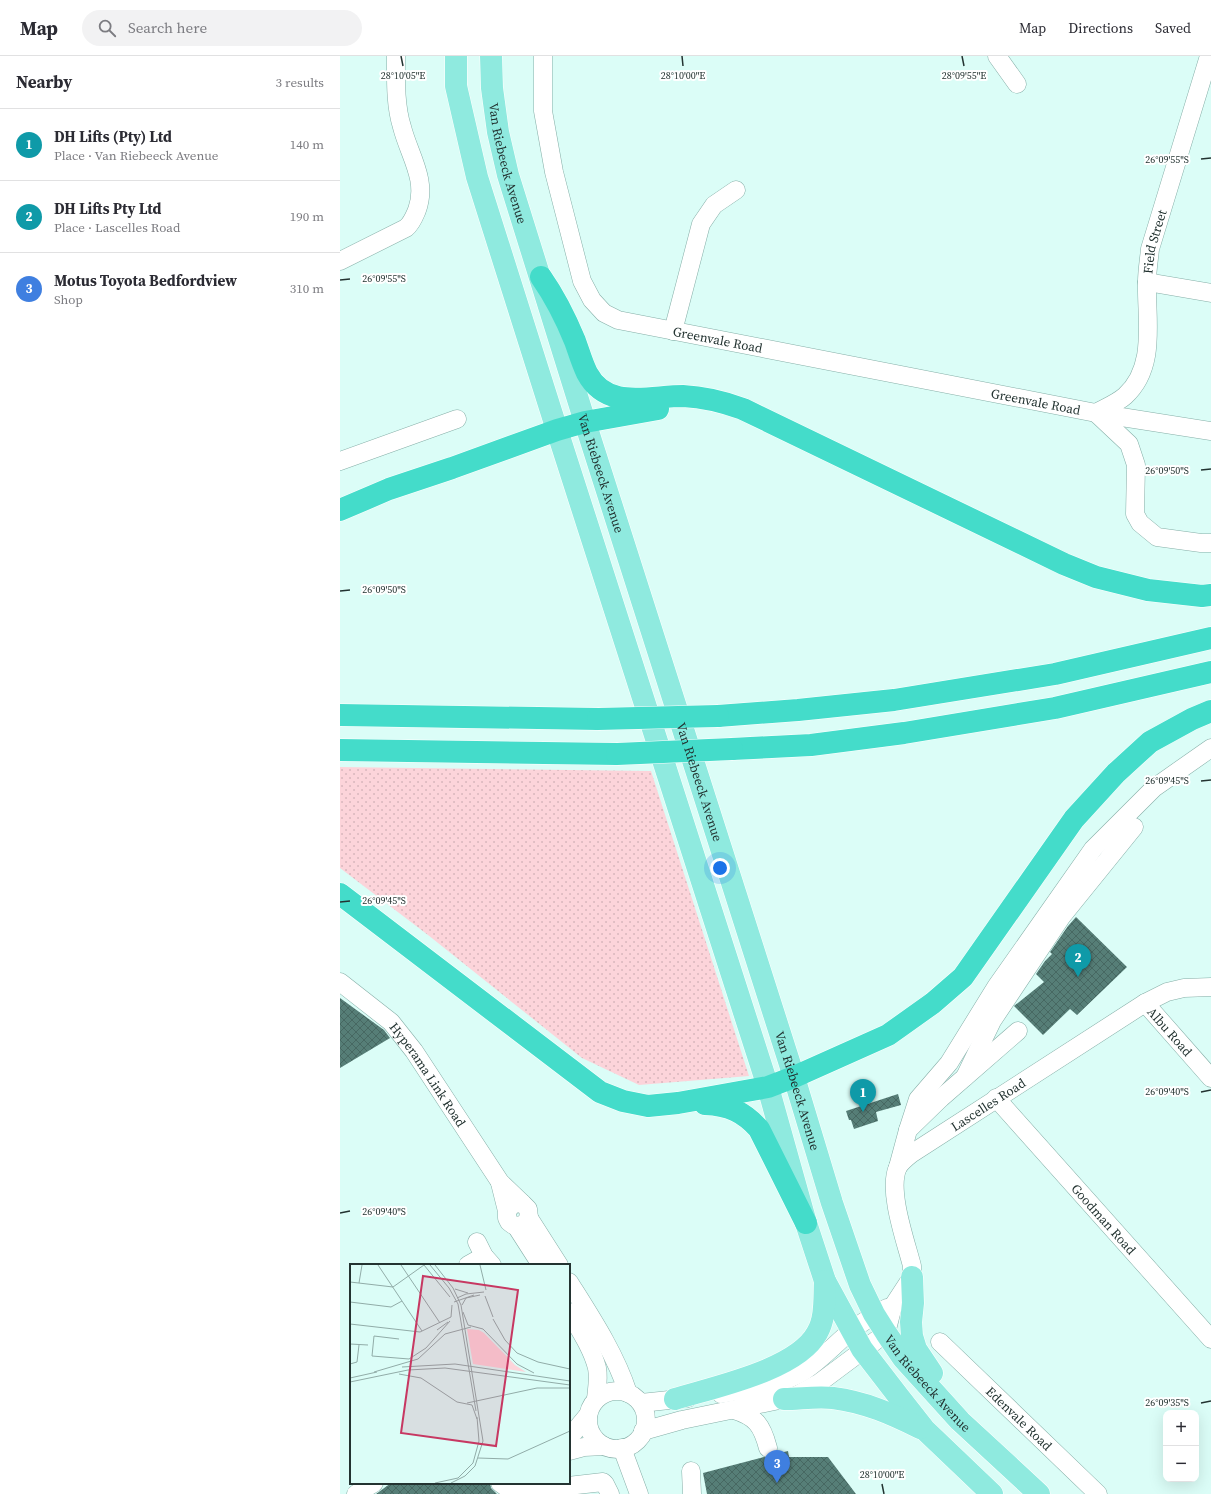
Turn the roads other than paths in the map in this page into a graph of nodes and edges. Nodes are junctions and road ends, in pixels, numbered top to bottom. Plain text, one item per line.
1 (396, 56) edge
2 (456, 56) edge
3 (491, 56) edge
4 (544, 56) edge
5 (997, 56) edge
6 (1209, 56) edge
7 (1016, 84) dead end
8 (736, 190) dead end
9 (340, 261) edge
10 (541, 277) junction
11 (1147, 282) junction
12 (1211, 292) edge
13 (673, 330) junction
14 (726, 403) junction
15 (1096, 413) junction
16 (457, 419) dead end
17 (585, 422) junction
18 (556, 430) junction
19 (1211, 431) edge
20 (340, 461) edge
21 (340, 510) edge
22 (1211, 543) edge
23 (1211, 595) edge
24 (1211, 638) edge
25 (1211, 672) edge
26 (1211, 711) edge
27 (340, 715) edge
28 (1211, 748) edge
29 (340, 750) edge
30 (1134, 827) dead end
31 (340, 894) edge
32 (340, 982) edge
33 (1211, 987) edge
34 (1145, 1003) junction
35 (1018, 1030) dead end
36 (965, 1077) junction
37 (794, 1078) junction
38 (1211, 1078) edge
39 (768, 1087) junction
40 (996, 1098) junction
41 (678, 1103) junction
42 (908, 1130) junction
43 (898, 1168) junction
44 (519, 1214) junction
45 (806, 1223) junction
46 (484, 1254) edge
47 (469, 1264) edge
48 (541, 1264) edge
49 (558, 1264) edge
50 (912, 1277) junction
51 (825, 1281) junction
52 (570, 1284) edge
53 (884, 1310) junction
54 (570, 1314) edge
55 (851, 1331) junction
56 (886, 1333) junction
57 (1211, 1339) edge
58 (940, 1342) dead end
59 (862, 1350) junction
60 (634, 1398) junction
61 (596, 1399) junction
62 (675, 1399) junction
63 (781, 1400) junction
64 (734, 1410) junction
65 (588, 1415) junction
66 (960, 1421) junction
67 (925, 1430) junction
68 (643, 1431) junction
69 (570, 1435) edge
70 (604, 1446) junction
71 (622, 1448) junction
72 (570, 1451) edge
73 (690, 1471) dead end
74 (372, 1484) edge
75 (501, 1484) edge
76 (356, 1494) edge
77 (610, 1494) edge
78 (639, 1494) edge
79 (692, 1494) edge
80 (992, 1494) edge
81 (1039, 1494) edge
82 (1098, 1494) edge

1 - 9 street
2 - 18 main road
3 - 10 main road, Van Riebeeck Avenue
4 - 13 street, Greenvale Road
5 - 7 street
6 - 11 street, Field Street
8 - 13 street
10 - 14 highway
10 - 17 main road, Van Riebeeck Avenue
11 - 12 street
11 - 15 street, Field Street
13 - 15 street, Greenvale Road
14 - 17 highway
14 - 23 highway
15 - 19 street, Greenvale Road
15 - 22 street, Greenvale Road
16 - 20 street
17 - 18 highway
17 - 37 main road, Van Riebeeck Avenue
18 - 21 highway
18 - 39 main road
24 - 27 highway, bridge
25 - 29 highway, bridge
26 - 37 highway
28 - 42 street
30 - 36 street
31 - 41 highway
32 - 44 street, Hyperama Link Road
33 - 34 street, Lascelles Road
34 - 38 street, Albu Road
34 - 40 street, Lascelles Road
35 - 36 street
36 - 42 street
37 - 39 highway
37 - 53 main road, Van Riebeeck Avenue
39 - 41 highway
39 - 45 main road
40 - 43 street, Lascelles Road
40 - 57 street, Goodman Road
41 - 45 highway
42 - 43 street
43 - 50 street
44 - 48 street, Hyperama Link Road
44 - 49 street, Hyperama Link Road
45 - 51 main road
46 - 47 street
50 - 53 street
50 - 66 main road
51 - 55 main road
51 - 62 main road
52 - 60 street
53 - 55 street
53 - 56 main road, Van Riebeeck Avenue
54 - 61 street
55 - 59 main road
55 - 62 street
56 - 59 street
56 - 66 main road, Van Riebeeck Avenue
58 - 82 street, Edenvale Road
59 - 63 street
59 - 67 main road
60 - 61 street
60 - 62 street
60 - 68 street
61 - 65 street
63 - 64 street
63 - 64 street
63 - 67 main road
64 - 68 street
65 - 69 street
65 - 70 street
66 - 81 main road, Van Riebeeck Avenue
67 - 80 main road
68 - 71 street
70 - 71 street
70 - 72 street
71 - 78 street
73 - 79 street
74 - 76 street
75 - 77 street

